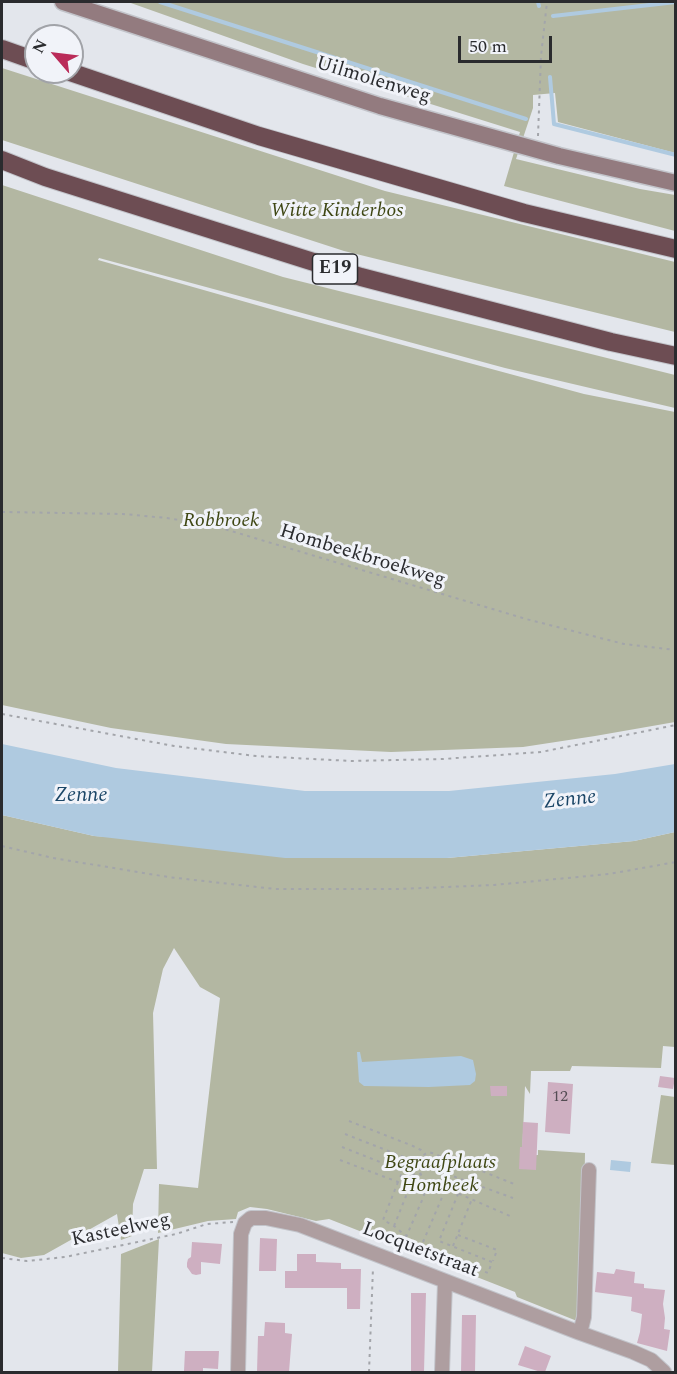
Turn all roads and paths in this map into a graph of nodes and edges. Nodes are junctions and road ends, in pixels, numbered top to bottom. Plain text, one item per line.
1 (63, 2) edge
2 (547, 2) edge
3 (2, 49) edge
4 (24, 57) edge
5 (84, 77) edge
6 (538, 150) junction
7 (2, 160) edge
8 (675, 183) edge
9 (675, 249) edge
10 (675, 356) edge
11 (2, 512) edge
12 (675, 650) edge
13 (2, 714) edge
14 (675, 725) edge
15 (2, 846) edge
16 (675, 862) edge
17 (349, 1121) dead end
18 (345, 1134) dead end
19 (342, 1147) dead end
20 (425, 1154) junction
21 (340, 1160) dead end
22 (419, 1163) junction
23 (447, 1164) junction
24 (589, 1170) dead end
25 (403, 1171) junction
26 (420, 1174) junction
27 (447, 1174) junction
28 (415, 1175) junction
29 (398, 1182) junction
30 (440, 1183) junction
31 (427, 1184) junction
32 (514, 1184) dead end
33 (446, 1188) junction
34 (458, 1194) junction
35 (513, 1198) dead end
36 (472, 1200) junction
37 (510, 1216) dead end
38 (245, 1223) junction
39 (394, 1226) junction
40 (458, 1235) junction
41 (406, 1237) junction
42 (423, 1242) dead end
43 (453, 1246) junction
44 (373, 1253) junction
45 (436, 1253) dead end
46 (2, 1258) edge
47 (395, 1262) junction
48 (492, 1262) junction
49 (445, 1282) junction
50 (580, 1333) junction
51 (238, 1372) edge
52 (369, 1372) edge
53 (442, 1372) edge
54 (664, 1372) edge

1 - 6 main road, Uilmolenweg
2 - 6 path
3 - 4 highway
5 - 9 highway
6 - 8 main road, Uilmolenweg
7 - 10 highway, E19
11 - 12 path, Hombeekbroekweg
13 - 14 path
15 - 16 path
17 - 20 path
18 - 22 path
19 - 25 path
20 - 22 path
20 - 23 path
21 - 29 path
22 - 26 path
23 - 27 path
23 - 32 path
24 - 50 street
25 - 28 path
25 - 29 path
26 - 28 path
26 - 31 path
27 - 30 path
27 - 35 path
28 - 39 path
29 - 39 path
30 - 31 path
30 - 33 path
31 - 41 path
33 - 34 path
33 - 42 path
34 - 36 path
34 - 43 path
36 - 37 path
36 - 40 path
38 - 44 street, Locquetstraat
38 - 46 path, Kasteelweg
38 - 51 street
39 - 41 path
40 - 43 path
40 - 48 path
41 - 47 path
43 - 48 path
44 - 47 street, Locquetstraat
44 - 52 path
45 - 48 path
47 - 49 street, Locquetstraat
49 - 50 street, Locquetstraat
49 - 53 street
50 - 54 street, Locquetstraat

